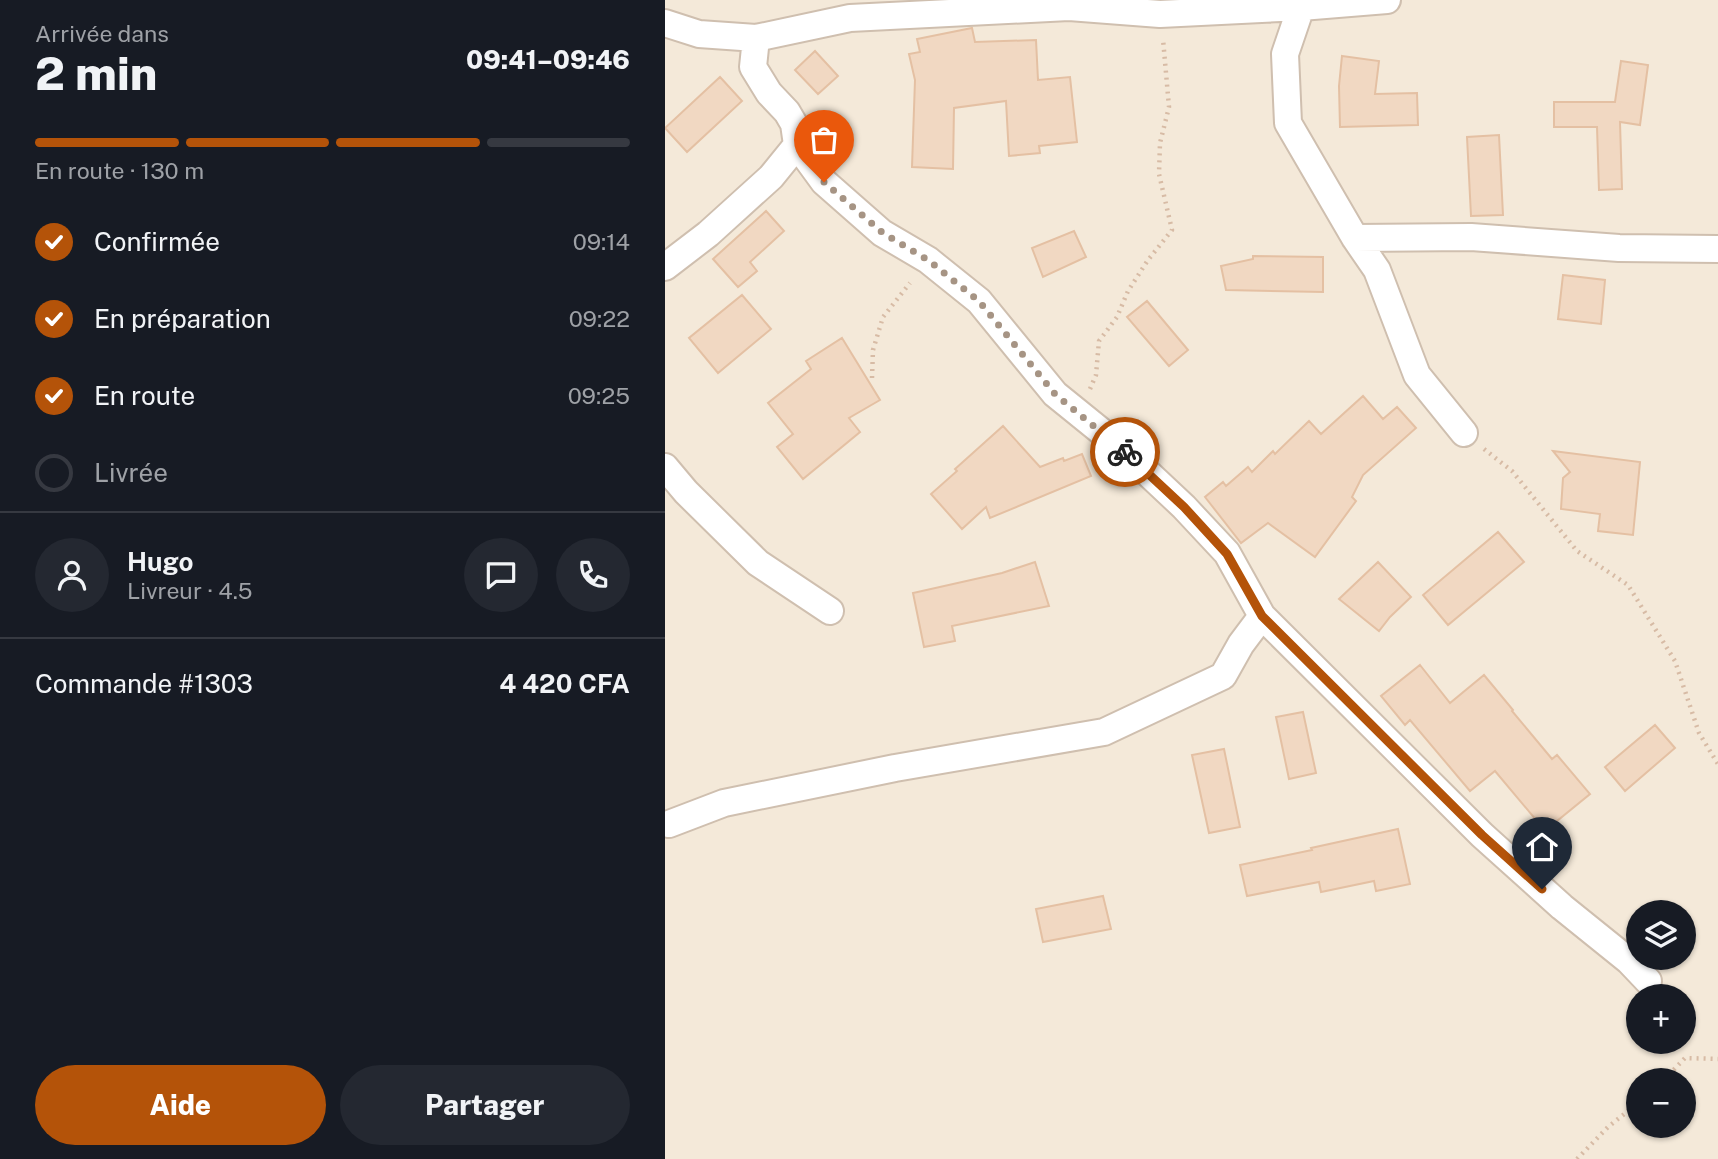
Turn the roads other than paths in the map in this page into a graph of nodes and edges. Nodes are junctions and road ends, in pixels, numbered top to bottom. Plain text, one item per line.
1 (1387, 0) edge
2 (937, 7) edge
3 (1301, 7) junction
4 (665, 23) edge
5 (756, 38) junction
6 (797, 145) junction
7 (1355, 238) junction
8 (1718, 249) edge
9 (665, 267) edge
10 (1464, 433) road end
11 (665, 467) edge
12 (830, 611) dead end
13 (1262, 616) junction
14 (669, 824) dead end
15 (1649, 981) dead end

1 - 3 street
2 - 3 street
2 - 5 street
3 - 7 street
4 - 5 street
5 - 6 street
6 - 9 street
6 - 13 street
7 - 8 street
7 - 10 street
11 - 12 street
13 - 14 street
13 - 15 street

